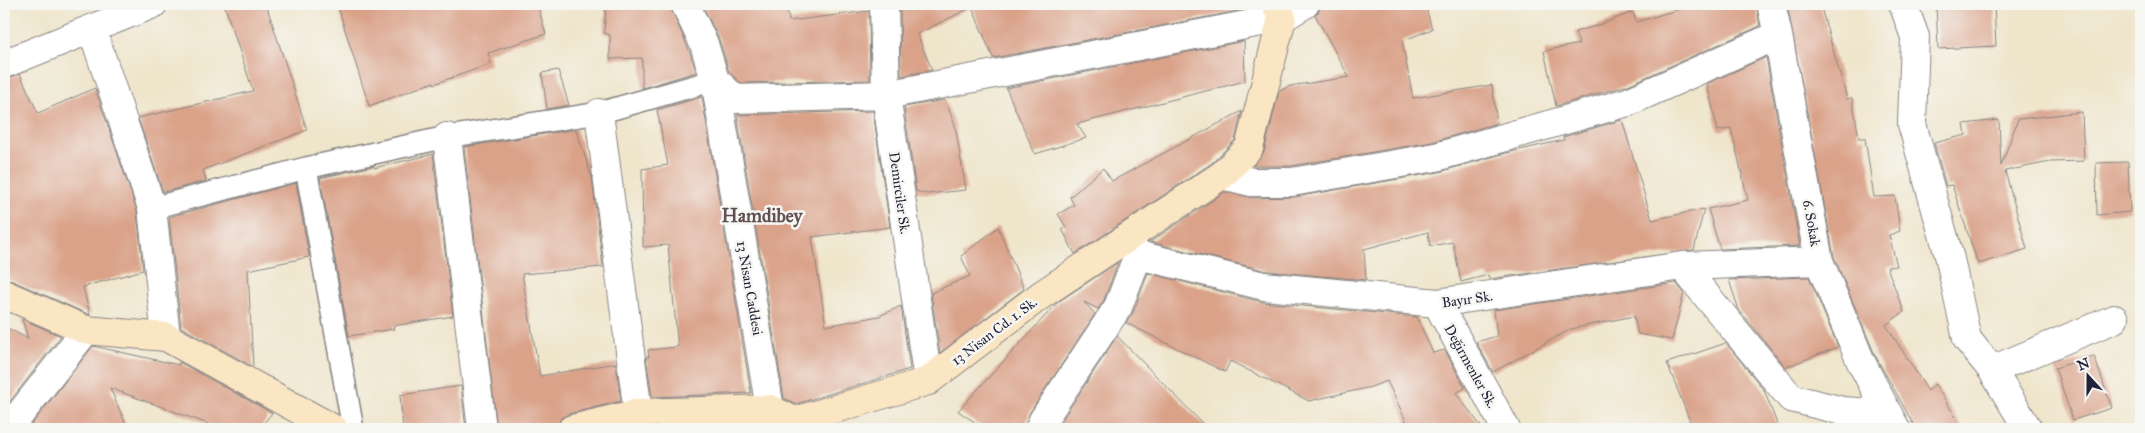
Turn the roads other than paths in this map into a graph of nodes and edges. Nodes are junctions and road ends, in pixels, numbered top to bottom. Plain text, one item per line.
1 (153, 4) edge
2 (685, 4) edge
3 (884, 4) edge
4 (1770, 4) edge
5 (1903, 4) edge
6 (1288, 9) edge
7 (92, 29) junction
8 (1778, 35) junction
9 (4, 64) edge
10 (715, 80) junction
11 (886, 95) junction
12 (598, 114) junction
13 (447, 137) junction
14 (306, 168) junction
15 (1222, 175) junction
16 (152, 208) junction
17 (1132, 247) junction
18 (1819, 261) junction
19 (1682, 266) junction
20 (4, 294) edge
21 (1437, 303) junction
22 (2114, 319) dead end
23 (86, 330) junction
24 (166, 337) junction
25 (1992, 370) junction
26 (928, 381) junction
27 (638, 413) junction
28 (772, 419) edge
29 (1892, 421) edge
30 (1049, 426) edge
31 (6, 429) edge
32 (334, 429) edge
33 (353, 429) edge
34 (482, 429) edge
35 (572, 429) edge
36 (1506, 429) edge
37 (2028, 429) edge

1 - 7 street
2 - 10 street, 13 Nisan Caddesi
3 - 11 street, Demirciler Sk.
4 - 8 street, 6. Sokak
5 - 25 street
6 - 11 street
6 - 15 street, 13 Nisan Cd. 1. Sk.
7 - 9 street
7 - 16 street
8 - 15 street
8 - 18 street, 6. Sokak
10 - 11 street
10 - 12 lane
10 - 28 street, 13 Nisan Caddesi
11 - 26 street, Demirciler Sk.
12 - 13 lane
12 - 27 street
13 - 14 lane
13 - 34 street
14 - 16 lane
14 - 33 lane
15 - 17 street, 13 Nisan Cd. 1. Sk.
16 - 24 street
17 - 21 street, Bayır Sk.
17 - 26 street, 13 Nisan Cd. 1. Sk.
17 - 30 street
18 - 19 street, Bayır Sk.
18 - 29 street, 6. Sokak
19 - 21 street, Bayır Sk.
19 - 29 street
20 - 23 street
21 - 36 street, Değirmenler Sk.
22 - 25 street
23 - 24 street
23 - 31 street
24 - 32 street
25 - 37 street
26 - 28 street, 13 Nisan Cd. 1. Sk.
27 - 28 street, 13 Nisan Cd. 1. Sk.
27 - 35 street, 13 Nisan Cd. 1. Sk.

